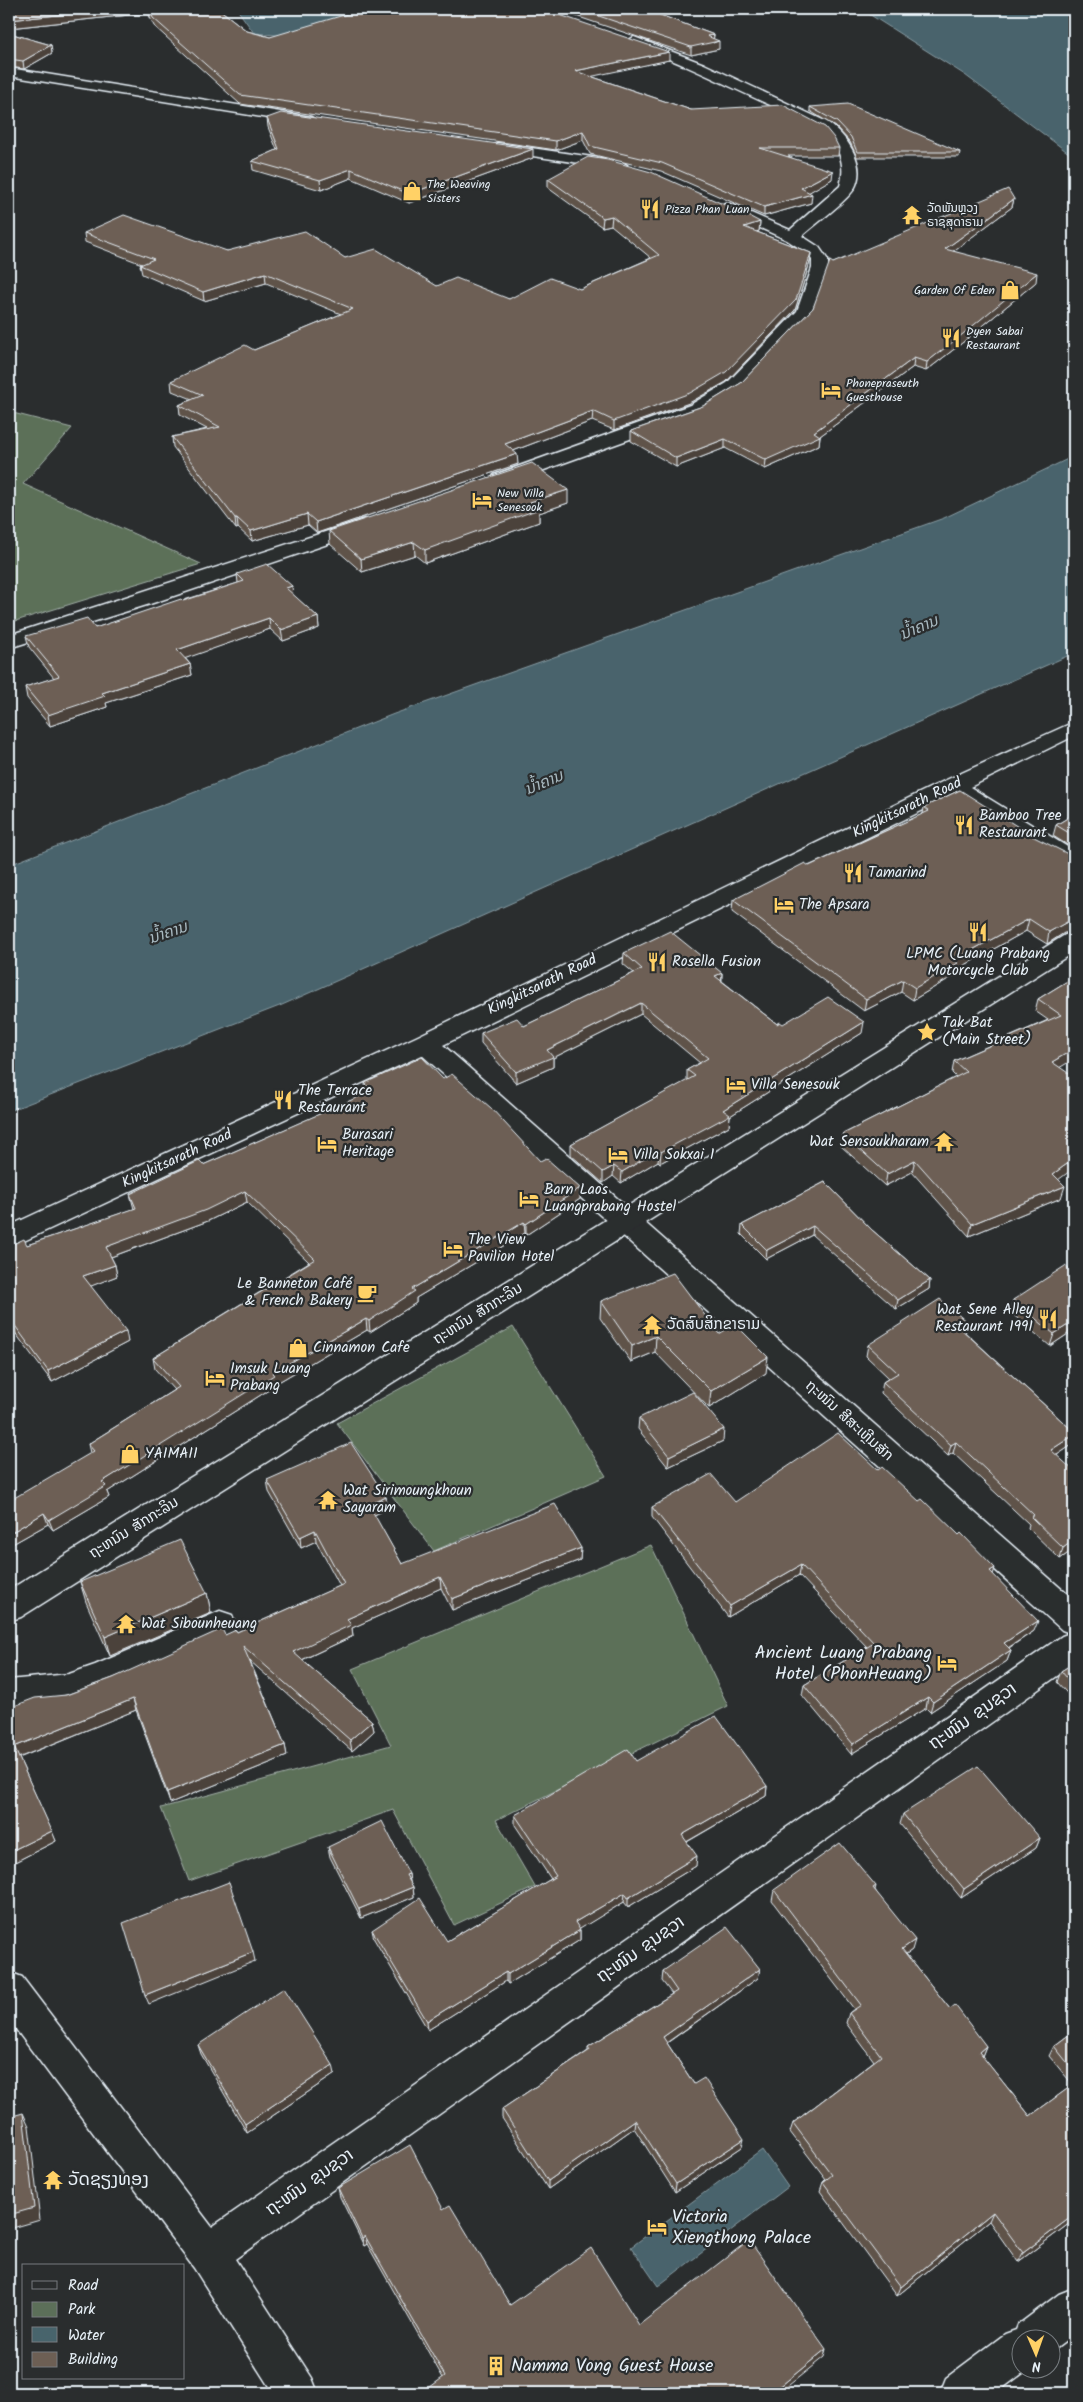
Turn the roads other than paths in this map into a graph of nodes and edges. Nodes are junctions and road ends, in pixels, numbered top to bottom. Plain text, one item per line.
1 (620, 36) edge
2 (9, 72) edge
3 (325, 123) edge
4 (482, 145) edge
5 (633, 168) edge
6 (711, 200) edge
7 (792, 237) junction
8 (482, 485) edge
9 (378, 520) edge
10 (9, 642) edge
11 (1074, 728) edge
12 (952, 786) junction
13 (1074, 861) edge
14 (1074, 941) edge
15 (425, 1042) junction
16 (625, 1222) junction
17 (9, 1238) edge
18 (9, 1607) edge
19 (1074, 1620) edge
20 (220, 1625) dead end
21 (1074, 1646) edge
22 (9, 1695) edge
23 (9, 1990) edge
24 (208, 2254) junction
25 (1074, 2309) edge
26 (1046, 2330) edge
27 (1010, 2356) edge
28 (298, 2393) edge
29 (961, 2393) edge

1 - 7 street
2 - 3 street
4 - 5 street
6 - 7 street
7 - 8 street
9 - 10 street
11 - 12 street, Kingkitsarath Road
12 - 13 street
12 - 15 street, Kingkitsarath Road
14 - 16 street, ຖະຫນົນ ສັກກະລິນ
15 - 16 street, ຖະໜົນ ສີສະເຫຼີມສັກ
15 - 17 street, Kingkitsarath Road
16 - 18 street, ຖະຫນົນ ສັກກະລິນ
16 - 19 street, ຖະໜົນ ສີສະເຫຼີມສັກ
20 - 22 street
21 - 24 street, ຖະໜົນ ຂຸນຊວາ
23 - 24 street
24 - 28 street
25 - 26 street
27 - 29 street

